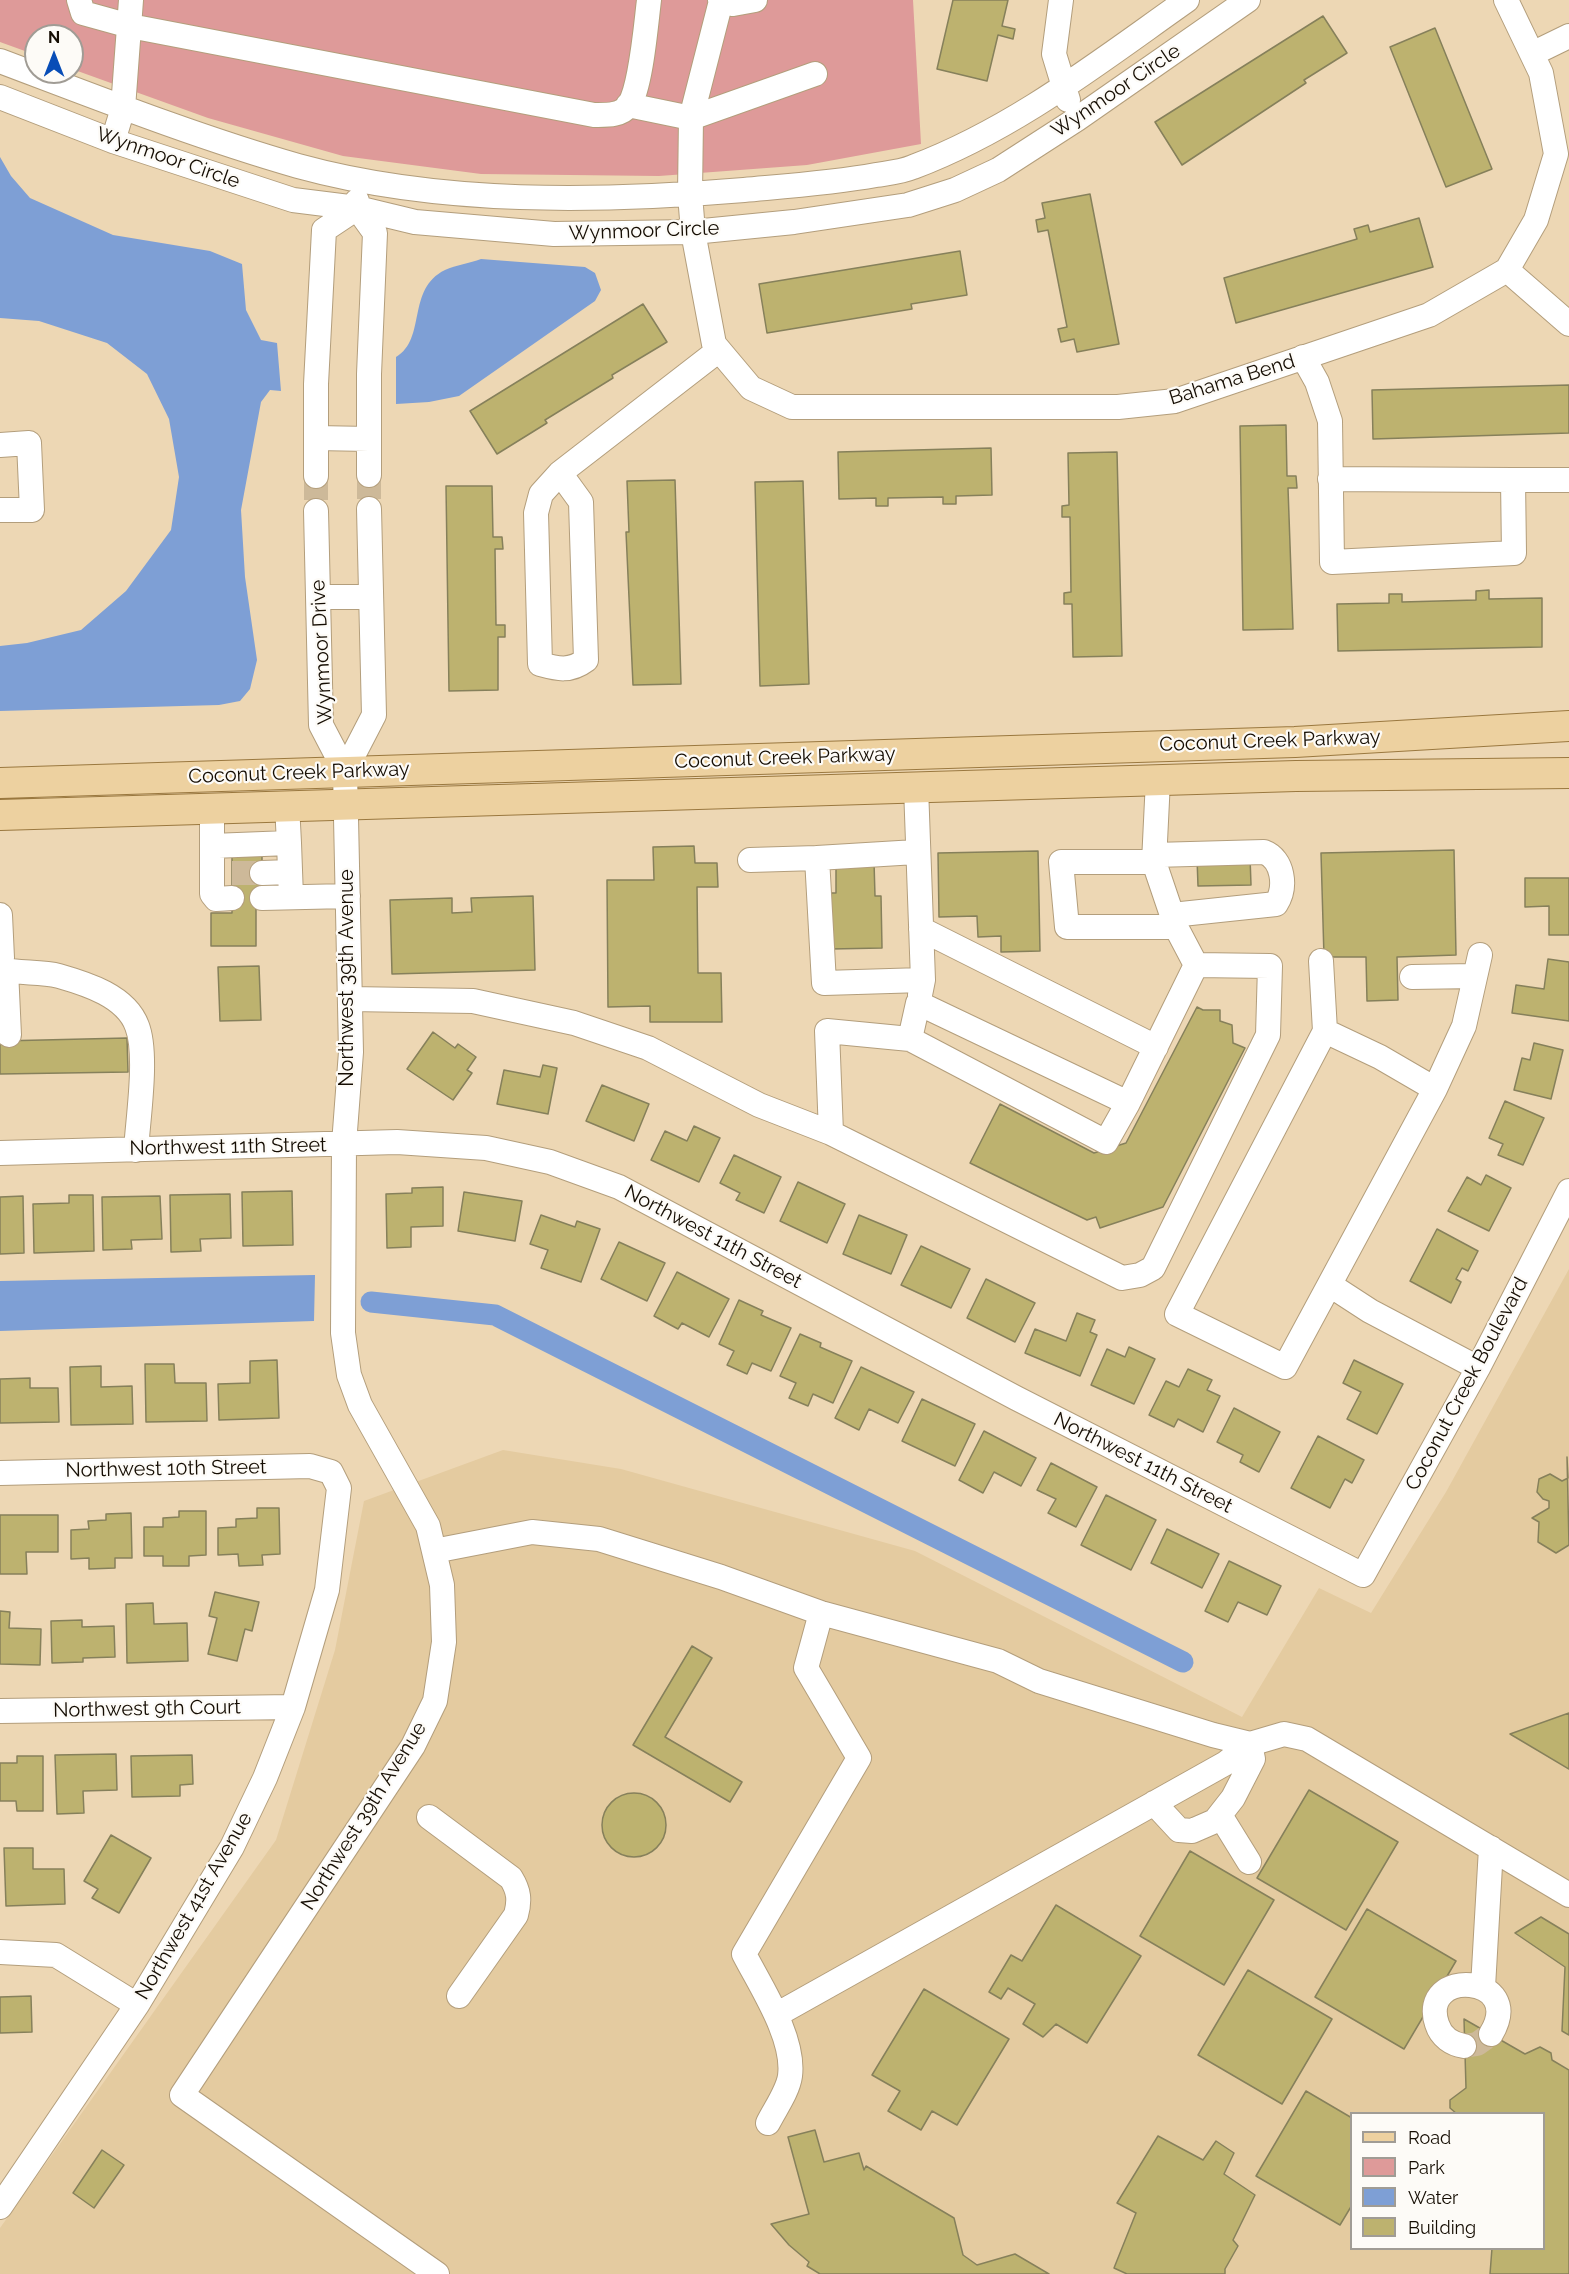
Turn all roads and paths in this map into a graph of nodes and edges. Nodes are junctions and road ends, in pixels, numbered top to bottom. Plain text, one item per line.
1 (79, 0) edge
2 (131, 0) edge
3 (650, 0) edge
4 (721, 0) edge
5 (755, 0) edge
6 (1061, 0) edge
7 (1187, 0) edge
8 (1248, 0) edge
9 (1506, 0) edge
10 (130, 26) junction
11 (1569, 36) edge
12 (1533, 54) junction
13 (0, 61) edge
14 (815, 74) dead end
15 (1063, 88) junction
16 (0, 97) edge
17 (628, 105) junction
18 (123, 108) junction
19 (691, 118) junction
20 (1077, 119) junction
21 (113, 141) junction
22 (357, 178) junction
23 (690, 194) junction
24 (357, 208) junction
25 (693, 232) junction
26 (1507, 270) junction
27 (1569, 324) edge
28 (719, 350) junction
29 (1303, 357) junction
30 (316, 438) junction
31 (369, 439) junction
32 (0, 445) edge
33 (560, 473) junction
34 (369, 475) tunnel mouth
35 (316, 476) tunnel mouth
36 (1330, 479) junction
37 (1513, 480) junction
38 (1569, 480) edge
39 (369, 509) tunnel mouth
40 (0, 510) edge
41 (316, 511) tunnel mouth
42 (318, 597) junction
43 (371, 597) junction
44 (1569, 726) edge
45 (1187, 745) junction
46 (345, 771) junction
47 (1569, 773) edge
48 (1158, 780) junction
49 (0, 783) edge
50 (916, 787) junction
51 (345, 803) junction
52 (287, 805) junction
53 (212, 808) junction
54 (0, 815) edge
55 (289, 843) junction
56 (212, 846) junction
57 (916, 852) junction
58 (817, 858) junction
59 (1154, 859) junction
60 (750, 860) dead end
61 (290, 872) junction
62 (262, 873) tunnel mouth
63 (348, 896) junction
64 (291, 897) junction
65 (232, 898) tunnel mouth
66 (262, 898) tunnel mouth
67 (0, 915) edge
68 (1174, 921) junction
69 (921, 929) junction
70 (1321, 961) dead end
71 (1196, 965) junction
72 (2, 966) edge
73 (1412, 977) dead end
74 (921, 992) junction
75 (350, 999) junction
76 (1325, 1031) junction
77 (9, 1035) dead end
78 (910, 1039) junction
79 (1156, 1047) junction
80 (1436, 1089) junction
81 (1128, 1103) junction
82 (831, 1133) junction
83 (344, 1144) junction
84 (136, 1150) junction
85 (0, 1153) edge
86 (1569, 1191) edge
87 (1330, 1285) junction
88 (1478, 1368) junction
89 (331, 1472) joint
90 (0, 1473) edge
91 (434, 1551) junction
92 (1363, 1575) joint
93 (821, 1613) junction
94 (293, 1707) junction
95 (0, 1711) edge
96 (1250, 1744) junction
97 (1154, 1803) junction
98 (1220, 1815) junction
99 (429, 1817) dead end
100 (1491, 1848) junction
101 (1250, 1862) dead end
102 (1569, 1895) edge
103 (0, 1952) edge
104 (1483, 1987) junction
105 (459, 1996) dead end
106 (137, 2005) junction
107 (776, 2015) junction
108 (1491, 2034) dead end
109 (1464, 2046) dead end
110 (768, 2123) dead end
111 (0, 2207) edge
112 (437, 2274) edge

1 - 10 street
2 - 10 street
3 - 17 street
4 - 5 street
4 - 19 street, Bahama Bend
6 - 15 street
7 - 15 street, Wynmoor Circle
8 - 20 street, Wynmoor Circle
9 - 12 street, Bahama Bend
10 - 17 street
10 - 18 street
11 - 12 street
12 - 26 street, Bahama Bend
13 - 18 street, Wynmoor Circle
14 - 19 street
15 - 20 street
15 - 23 street, Wynmoor Circle
16 - 21 street, Wynmoor Circle
17 - 19 street
18 - 21 street
18 - 22 street, Wynmoor Circle
19 - 23 street, Bahama Bend
20 - 25 street, Wynmoor Circle
21 - 24 street, Wynmoor Circle
22 - 23 street, Wynmoor Circle
22 - 24 street
23 - 25 street, Bahama Bend
24 - 25 street, Wynmoor Circle
24 - 30 street
24 - 31 street
25 - 28 street, Bahama Bend
26 - 27 street
26 - 29 street, Bahama Bend
28 - 29 street, Bahama Bend
28 - 33 street
29 - 36 street
30 - 31 street
30 - 35 street
31 - 34 street
32 - 40 street
33 - 33 street
36 - 37 street
36 - 37 street
37 - 38 street
39 - 43 street, Wynmoor Drive
41 - 42 street, Wynmoor Drive
42 - 43 street
42 - 46 street, Wynmoor Drive
43 - 46 street, Wynmoor Drive
44 - 45 main road, Coconut Creek Parkway
45 - 46 main road, Coconut Creek Parkway
45 - 50 main road
46 - 49 main road, Coconut Creek Parkway
46 - 51 street, Northwest 39th Avenue
47 - 48 main road, Coconut Creek Parkway
48 - 50 main road, Coconut Creek Parkway
48 - 59 street
50 - 51 main road, Coconut Creek Parkway
50 - 57 street
51 - 52 main road, Coconut Creek Parkway
51 - 63 street, Northwest 39th Avenue
52 - 53 main road, Coconut Creek Parkway
52 - 55 street
53 - 54 main road, Coconut Creek Parkway
53 - 56 street
55 - 56 street
55 - 61 street
56 - 65 street
57 - 58 street
57 - 69 street
58 - 60 street
58 - 74 street
59 - 68 street
59 - 68 street
59 - 68 street
61 - 62 street
61 - 64 street
63 - 64 street
63 - 75 street, Northwest 39th Avenue
64 - 66 street
67 - 72 street
68 - 71 street
69 - 74 street
69 - 79 street
70 - 76 street
71 - 79 street
71 - 82 street
72 - 77 street
72 - 84 street
73 - 80 street
74 - 78 street
74 - 81 street
75 - 82 street
75 - 83 street, Northwest 39th Avenue
76 - 80 street
76 - 87 street
78 - 81 street
78 - 82 street
79 - 81 street
80 - 87 street
83 - 84 street, Northwest 11th Street
83 - 91 street, Northwest 39th Avenue
83 - 92 street, Northwest 11th Street
84 - 85 street, Northwest 11th Street
86 - 88 street, Coconut Creek Boulevard
87 - 88 street
88 - 92 street, Coconut Creek Boulevard
89 - 90 street, Northwest 10th Street
89 - 94 street, Northwest 41st Avenue
91 - 93 street
91 - 112 street, Northwest 39th Avenue
93 - 96 street
93 - 107 street
94 - 95 street, Northwest 9th Court
94 - 106 street, Northwest 41st Avenue
96 - 97 street
96 - 98 street
96 - 100 street
97 - 98 street
97 - 107 street
98 - 101 street
99 - 105 street
100 - 102 street
100 - 104 street
103 - 106 street
104 - 108 street
104 - 109 street
106 - 111 street, Northwest 41st Avenue
107 - 110 street

